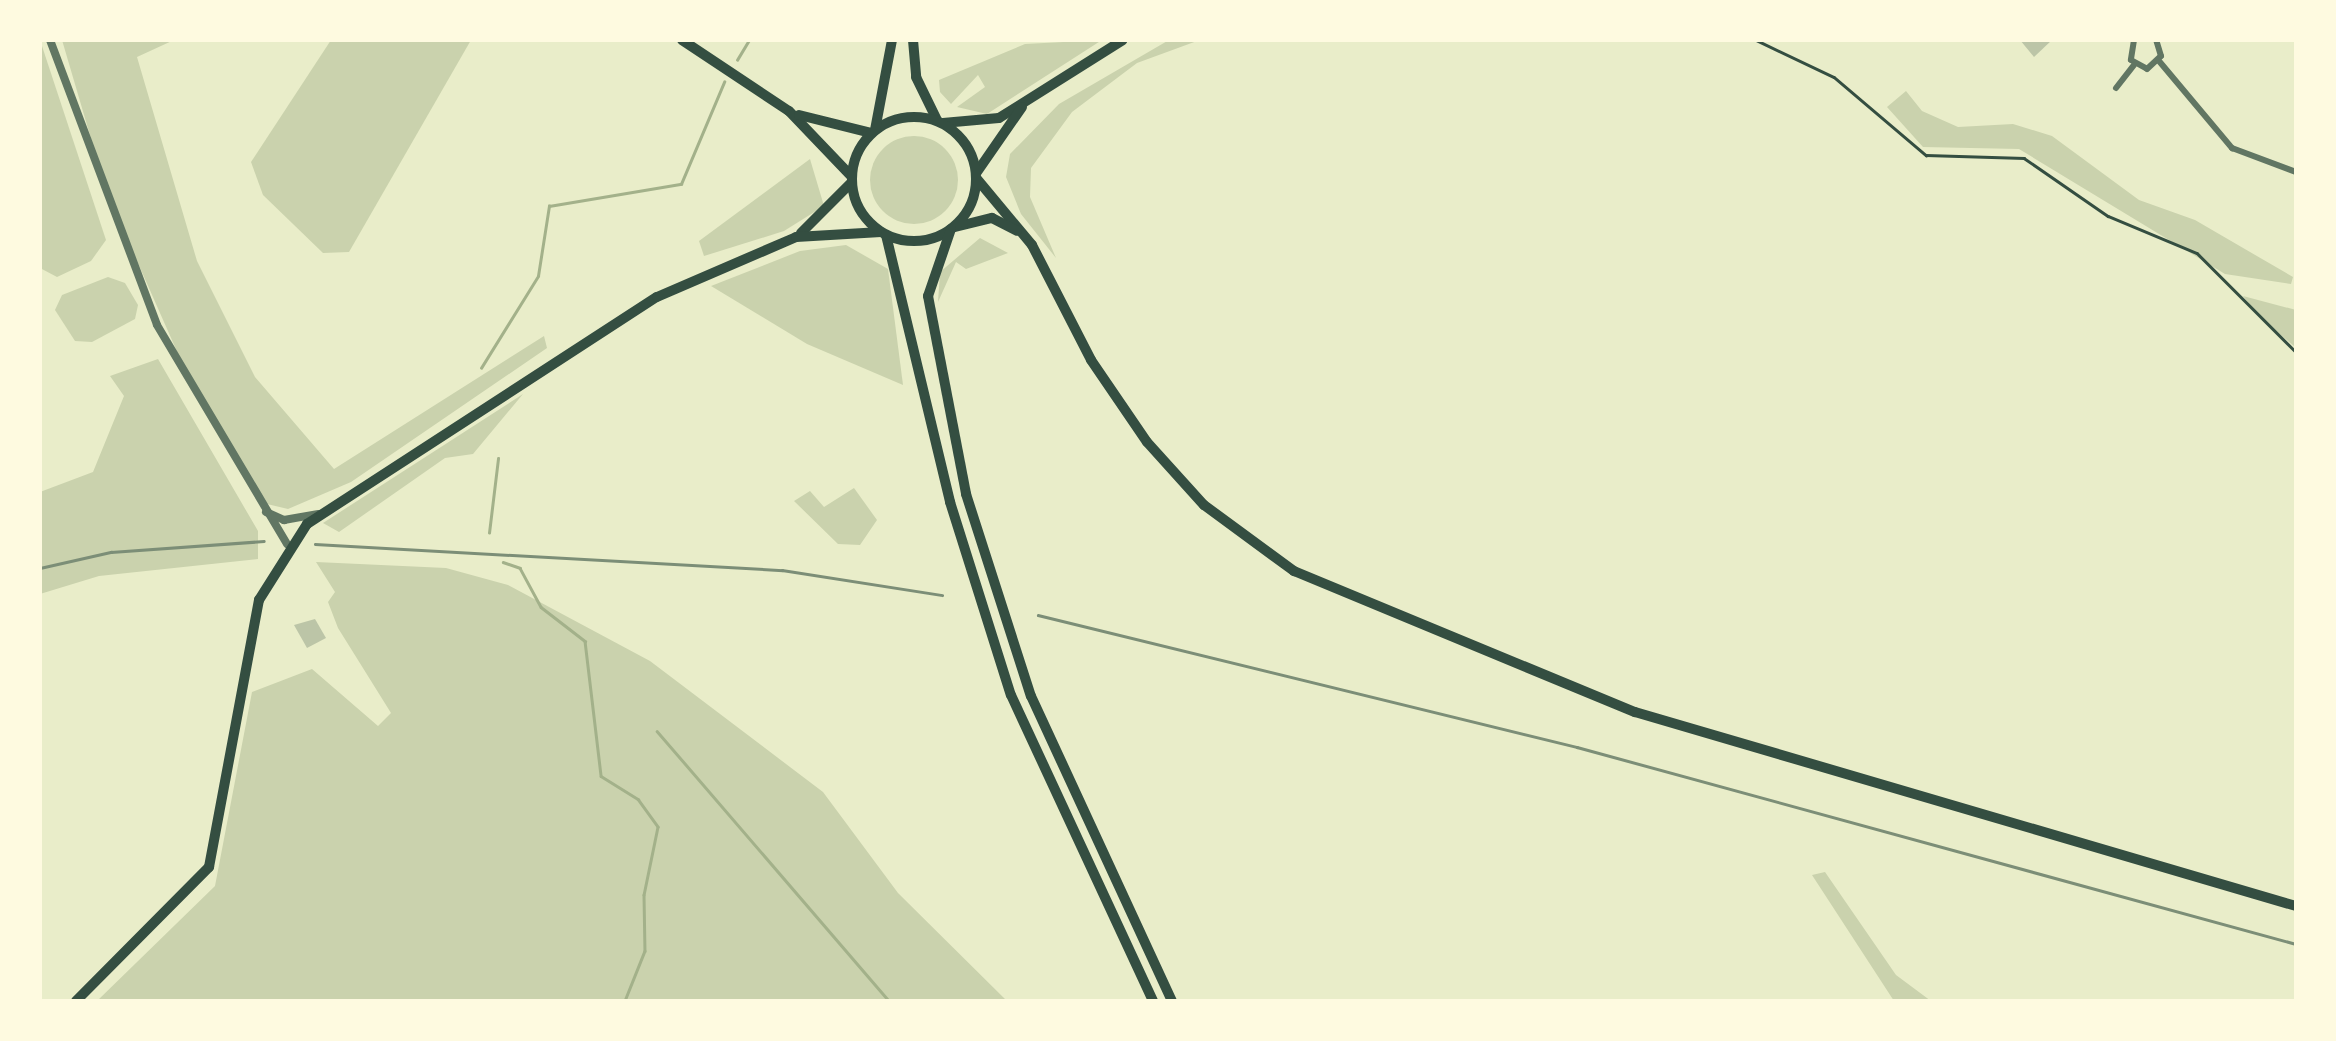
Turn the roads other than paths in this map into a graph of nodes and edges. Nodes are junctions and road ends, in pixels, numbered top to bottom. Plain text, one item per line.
1 (50, 40) edge
2 (682, 40) edge
3 (892, 40) edge
4 (913, 40) edge
5 (1123, 40) edge
6 (2134, 40) edge
7 (2156, 40) edge
8 (2159, 61) junction
9 (2134, 65) junction
10 (2116, 88) dead end
11 (1026, 102) junction
12 (789, 111) junction
13 (940, 122) junction
14 (873, 132) junction
15 (2296, 172) edge
16 (977, 176) junction
17 (852, 179) junction
18 (953, 228) junction
19 (884, 233) junction
20 (796, 237) junction
21 (1026, 237) junction
22 (258, 506) junction
23 (318, 514) junction
24 (287, 544) junction
25 (2296, 906) edge
26 (86, 996) edge
27 (76, 1001) edge
28 (1153, 1001) edge
29 (1172, 1001) edge

1 - 22 street
2 - 12 main road
3 - 14 main road
4 - 13 main road
5 - 11 main road
6 - 9 street
7 - 8 street
8 - 9 street
8 - 15 street
9 - 10 street
11 - 13 main road
11 - 16 main road
12 - 14 main road
12 - 17 main road
13 - 14 main road
13 - 16 main road
14 - 17 main road
16 - 18 main road
16 - 21 main road
17 - 19 main road
17 - 20 main road
18 - 19 main road
18 - 21 main road
18 - 29 main road
19 - 20 main road
19 - 28 main road
20 - 23 main road
21 - 25 main road
22 - 23 street
22 - 24 street
23 - 24 main road
24 - 26 main road
26 - 27 main road

